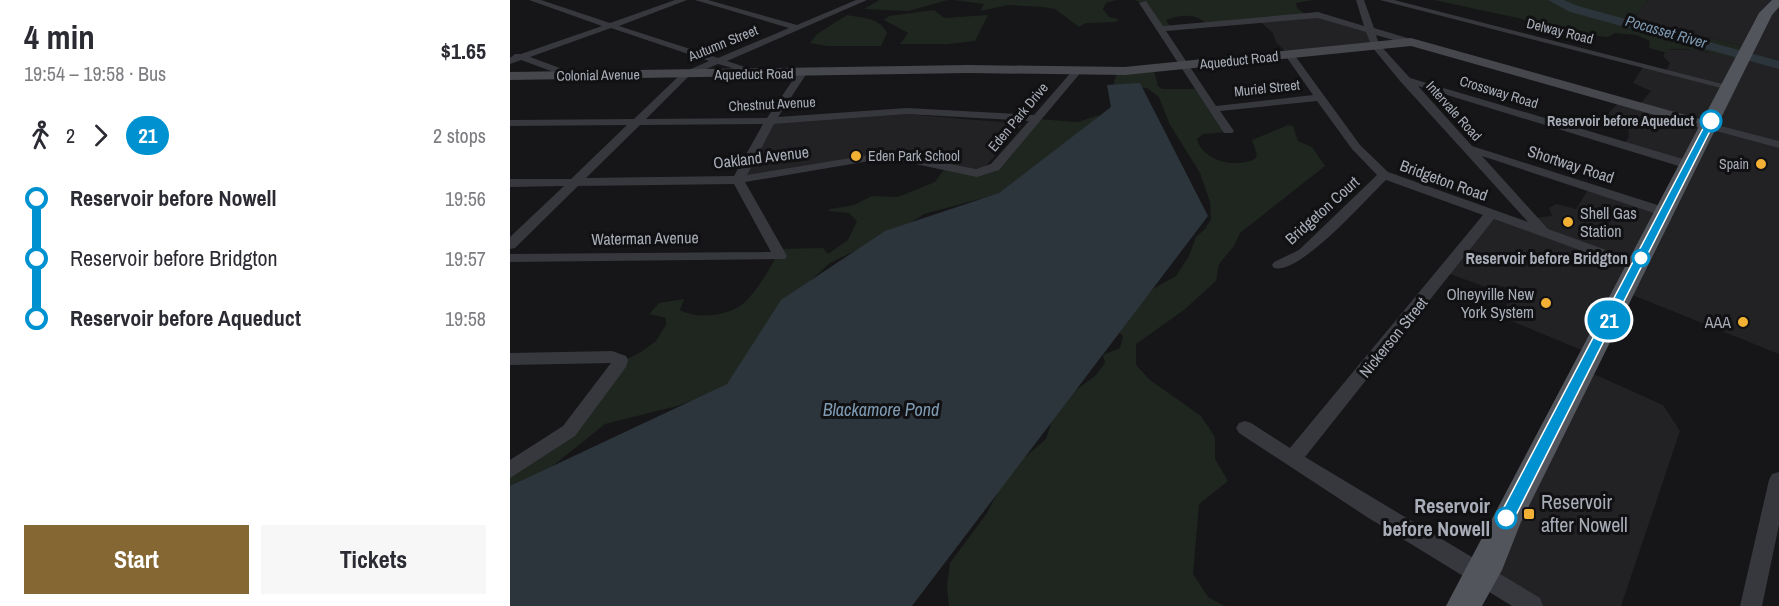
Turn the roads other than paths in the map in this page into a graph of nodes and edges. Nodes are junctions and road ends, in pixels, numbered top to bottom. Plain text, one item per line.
1 (533, 0) edge
2 (683, 0) edge
3 (699, 0) edge
4 (828, 0) edge
5 (863, 0) edge
6 (1360, 0) edge
7 (1384, 0) edge
8 (1773, 2) edge
9 (1143, 3) dead end
10 (849, 6) junction
11 (611, 26) junction
12 (799, 28) junction
13 (1160, 29) junction
14 (1370, 31) junction
15 (1411, 42) junction
16 (1375, 45) junction
17 (510, 52) edge
18 (1290, 55) junction
19 (522, 57) junction
20 (510, 61) edge
21 (720, 62) junction
22 (1186, 66) junction
23 (1077, 71) junction
24 (802, 73) junction
25 (757, 74) junction
26 (573, 75) junction
27 (685, 75) junction
28 (510, 76) edge
29 (1404, 79) junction
30 (1729, 87) junction
31 (1322, 97) junction
32 (1214, 109) junction
33 (1036, 118) junction
34 (770, 120) junction
35 (634, 122) junction
36 (510, 123) edge
37 (1709, 126) junction
38 (1228, 131) dead end
39 (1779, 145) edge
40 (1467, 148) junction
41 (1689, 165) junction
42 (977, 173) joint
43 (1384, 175) junction
44 (738, 180) junction
45 (573, 182) junction
46 (510, 183) edge
47 (1665, 212) junction
48 (1491, 214) junction
49 (1543, 231) junction
50 (510, 245) edge
51 (510, 258) edge
52 (1279, 266) dead end
53 (1637, 266) junction
54 (510, 359) edge
55 (1245, 428) dead end
56 (1292, 459) junction
57 (510, 470) edge
58 (1779, 480) edge
59 (1479, 576) junction
60 (1463, 606) edge
61 (1532, 606) edge
62 (1751, 606) edge

1 - 11 street
2 - 11 street
3 - 12 street
4 - 10 street
5 - 10 street, Autumn Street
6 - 14 street, Intervale Road
7 - 30 street, Delway Road
8 - 30 main road
9 - 13 street
10 - 12 street, Autumn Street
11 - 19 street
11 - 21 street
12 - 21 street, Autumn Street
13 - 14 street
13 - 22 street
14 - 15 street
14 - 16 street, Intervale Road
15 - 16 street, Aqueduct Road
15 - 37 street, Aqueduct Road
16 - 18 street, Aqueduct Road
16 - 29 street, Intervale Road
17 - 19 street
18 - 22 street, Aqueduct Road
18 - 31 street, Bridgeton Road
19 - 20 street
19 - 26 street
21 - 25 street
21 - 27 street, Autumn Street
22 - 23 street, Aqueduct Road
22 - 32 street
23 - 24 street, Aqueduct Road
23 - 33 street, Eden Park Drive
24 - 25 street, Aqueduct Road
24 - 34 street
25 - 27 street, Aqueduct Road
26 - 27 street, Colonial Avenue
26 - 28 street, Colonial Avenue
27 - 35 street, Autumn Street
29 - 40 street, Intervale Road
29 - 41 street, Crossway Road
30 - 37 main road
31 - 32 street, Muriel Street
31 - 43 street, Bridgeton Road
32 - 38 street
33 - 34 street, Chestnut Avenue
33 - 42 street, Eden Park Drive
34 - 35 street, Chestnut Avenue
34 - 44 street
35 - 36 street, Chestnut Avenue
35 - 45 street, Autumn Street
37 - 39 street, Aqueduct Road
37 - 41 main road
40 - 47 street, Shortway Road
40 - 49 street, Intervale Road
41 - 47 main road
42 - 44 street, Oakland Avenue
43 - 48 street, Bridgeton Road
43 - 52 street, Bridgeton Court
44 - 45 street, Oakland Avenue
44 - 51 street, Waterman Avenue
45 - 46 street, Oakland Avenue
45 - 50 street, Autumn Street
47 - 53 main road
48 - 49 street, Bridgeton Road
48 - 56 street, Nickerson Street
49 - 53 street, Bridgeton Road
53 - 59 main road
54 - 57 street
55 - 56 street
56 - 59 street
58 - 62 street
59 - 60 main road
59 - 61 street

